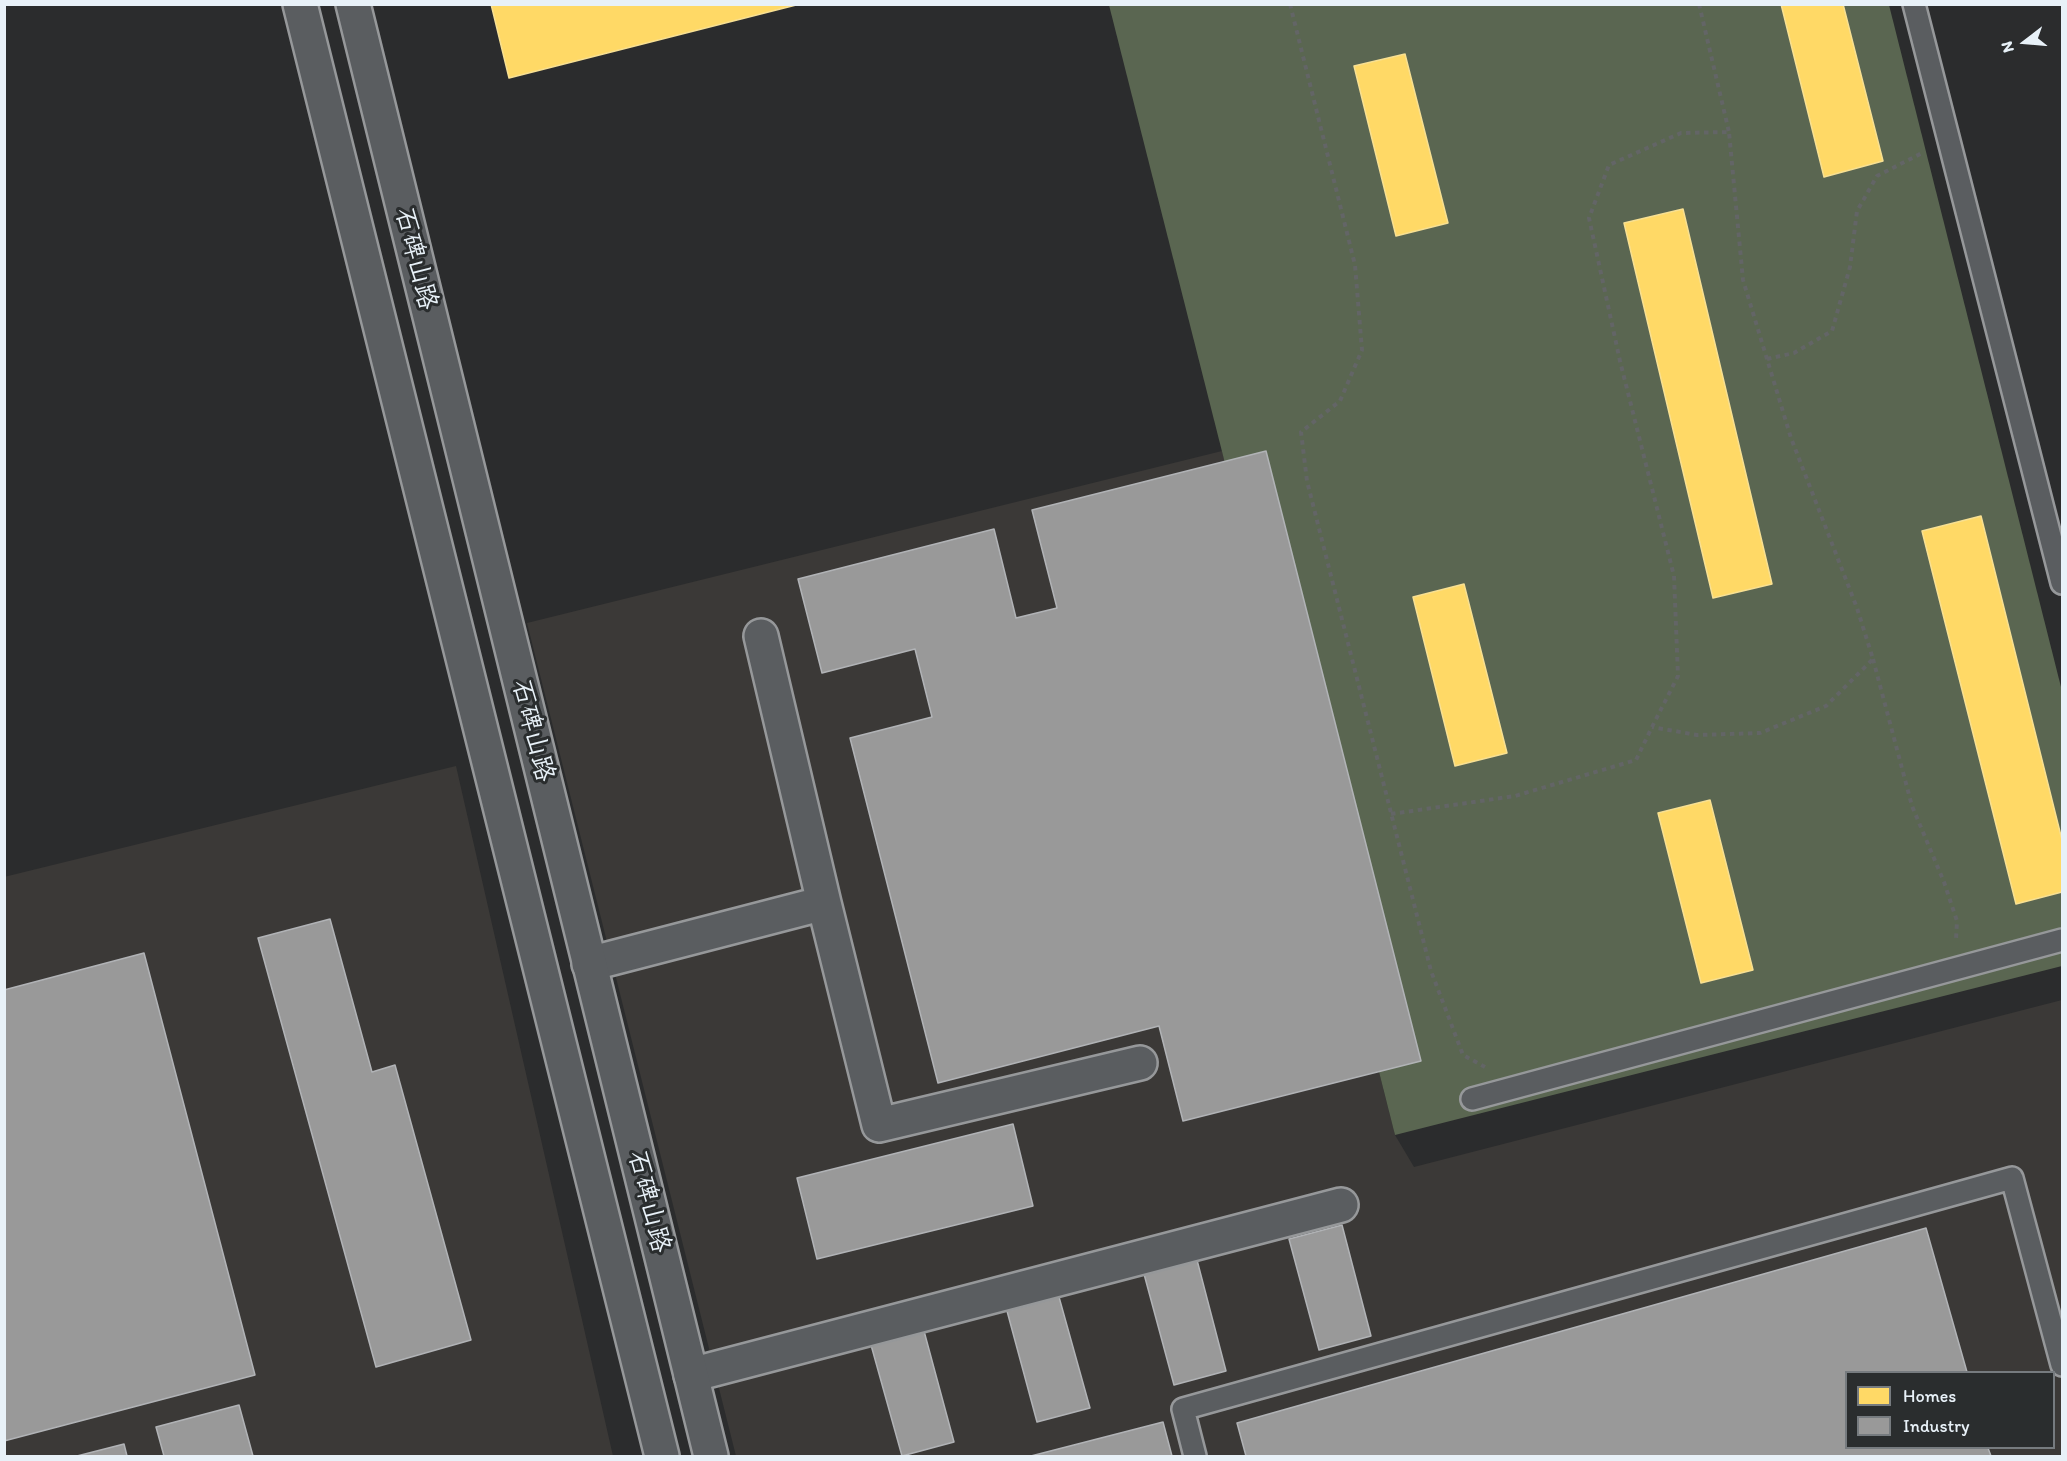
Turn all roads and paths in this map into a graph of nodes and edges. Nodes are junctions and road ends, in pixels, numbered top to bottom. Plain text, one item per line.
1 (300, 4) edge
2 (352, 4) edge
3 (1290, 4) edge
4 (1700, 4) edge
5 (1914, 4) edge
6 (1729, 132) junction
7 (1950, 143) junction
8 (1767, 359) junction
9 (2062, 583) edge
10 (761, 636) dead end
11 (1873, 659) junction
12 (1652, 727) junction
13 (1391, 814) junction
14 (824, 903) junction
15 (2062, 940) edge
16 (1955, 948) dead end
17 (589, 964) junction
18 (1140, 1063) dead end
19 (1490, 1070) dead end
20 (1473, 1099) dead end
21 (1341, 1205) dead end
22 (2062, 1365) edge
23 (691, 1375) junction
24 (662, 1456) edge
25 (711, 1456) edge
26 (1196, 1456) edge

1 - 24 street
2 - 17 street, 石碑山路
3 - 13 path
4 - 6 path
5 - 7 lane
6 - 8 path
6 - 12 path
7 - 8 path
7 - 9 lane
8 - 11 path
10 - 14 street
11 - 12 path
11 - 16 path
12 - 13 path
13 - 19 path
14 - 17 street
14 - 18 street
15 - 20 lane
17 - 23 street, 石碑山路
21 - 23 street
22 - 26 lane
23 - 25 street, 石碑山路

